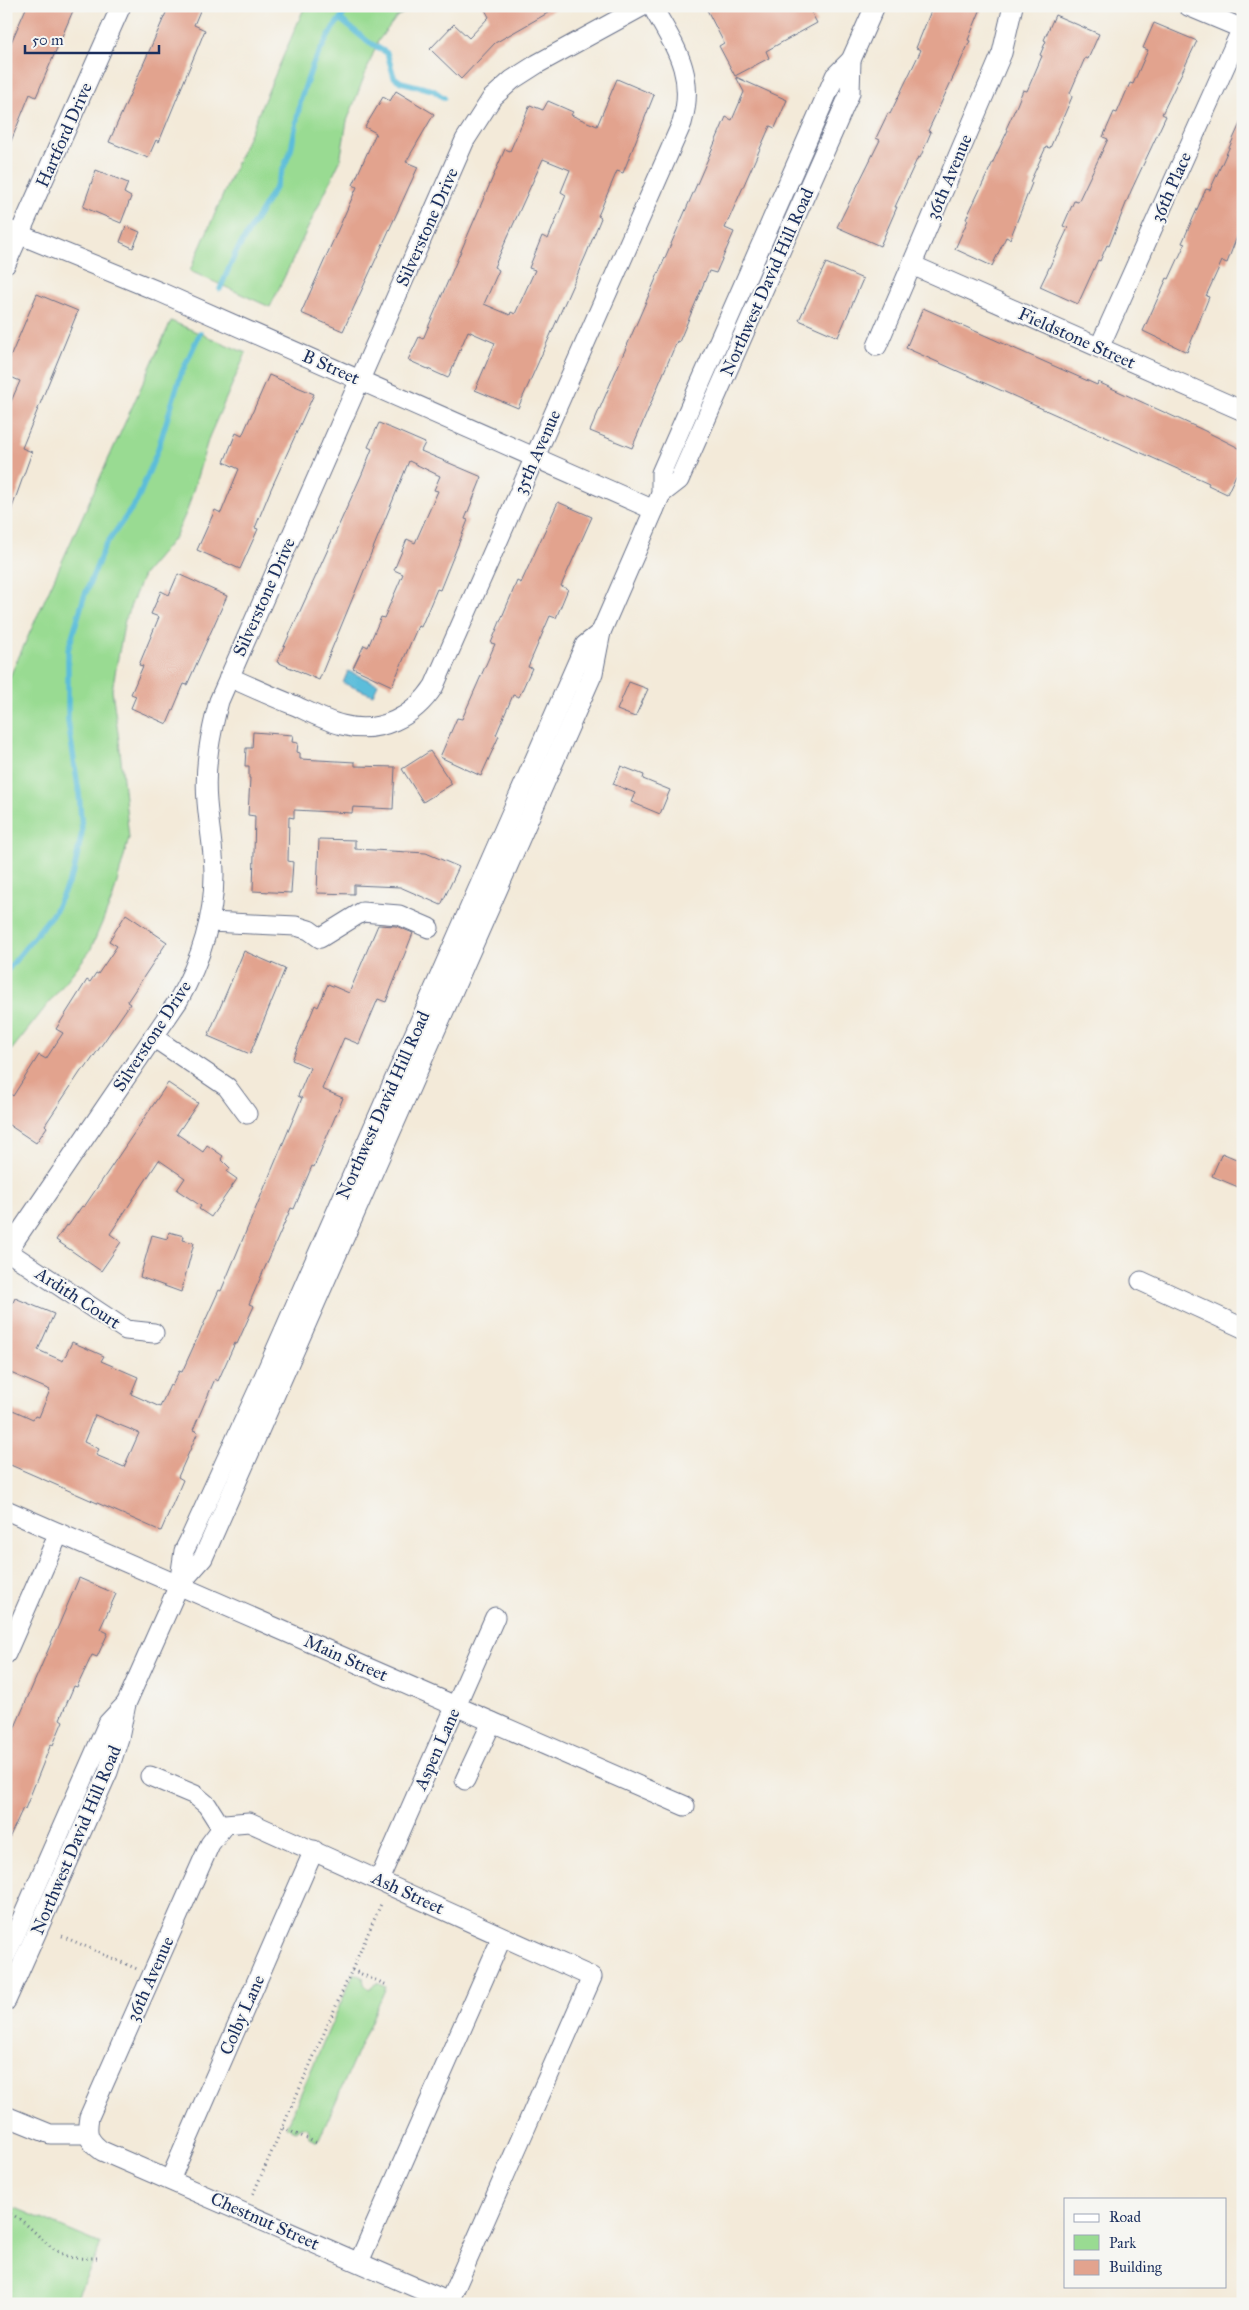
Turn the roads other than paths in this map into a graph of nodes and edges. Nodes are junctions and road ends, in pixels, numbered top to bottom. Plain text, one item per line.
1 (121, 6) edge
2 (643, 6) edge
3 (652, 6) edge
4 (875, 6) edge
5 (1013, 6) edge
6 (1188, 6) edge
7 (1242, 28) edge
8 (13, 232) edge
9 (6, 264) edge
10 (912, 265) junction
11 (877, 346) dead end
12 (1100, 348) junction
13 (360, 380) junction
14 (1243, 411) edge
15 (535, 457) junction
16 (658, 502) junction
17 (229, 677) junction
18 (210, 922) junction
19 (429, 928) dead end
20 (153, 1037) junction
21 (247, 1114) dead end
22 (7, 1252) edge
23 (1141, 1281) dead end
24 (1243, 1328) edge
25 (154, 1333) dead end
26 (6, 1510) edge
27 (59, 1534) junction
28 (179, 1585) junction
29 (495, 1618) dead end
30 (6, 1654) edge
31 (126, 1704) junction
32 (456, 1706) junction
33 (492, 1722) junction
34 (150, 1776) dead end
35 (465, 1780) dead end
36 (685, 1806) dead end
37 (221, 1827) junction
38 (314, 1850) junction
39 (379, 1880) junction
40 (502, 1938) junction
41 (6, 1955) edge
42 (6, 2001) edge
43 (6, 2116) edge
44 (86, 2134) junction
45 (170, 2180) junction
46 (359, 2262) junction
47 (449, 2302) joint

1 - 8 street, Hartford Drive
2 - 13 street, Silverstone Drive
3 - 15 street, 35th Avenue
4 - 16 street, Northwest David Hill Road
5 - 10 street, 36th Avenue
6 - 7 street
7 - 12 street, 36th Place
8 - 9 street, Hartford Drive
8 - 13 street, B Street
10 - 11 street, 36th Avenue
10 - 12 street, Fieldstone Street
12 - 14 street, Fieldstone Street
13 - 15 street, B Street
13 - 17 street, Silverstone Drive
15 - 16 street, B Street
15 - 17 street, 35th Avenue
16 - 28 street, Northwest David Hill Road
17 - 18 street, Silverstone Drive
18 - 19 street
18 - 20 street, Silverstone Drive
20 - 21 street
20 - 22 street, Silverstone Drive
22 - 25 street, Ardith Court
23 - 24 street
26 - 27 street, Main Street
27 - 28 street, Main Street
27 - 30 street
28 - 31 street, Northwest David Hill Road
28 - 32 street, Main Street
29 - 32 street, Aspen Lane
31 - 41 street, Northwest David Hill Road
31 - 42 street, Northwest David Hill Road
32 - 33 street, Main Street
32 - 39 street, Aspen Lane
33 - 35 street
33 - 36 street, Main Street
34 - 37 street
37 - 38 street, Ash Street
37 - 44 street, 36th Avenue
38 - 39 street, Ash Street
38 - 45 street, Colby Lane
39 - 40 street, Ash Street
40 - 46 street
40 - 47 street, Ash Street
43 - 44 street
44 - 45 street, Chestnut Street
45 - 46 street, Chestnut Street
46 - 47 street, Chestnut Street

